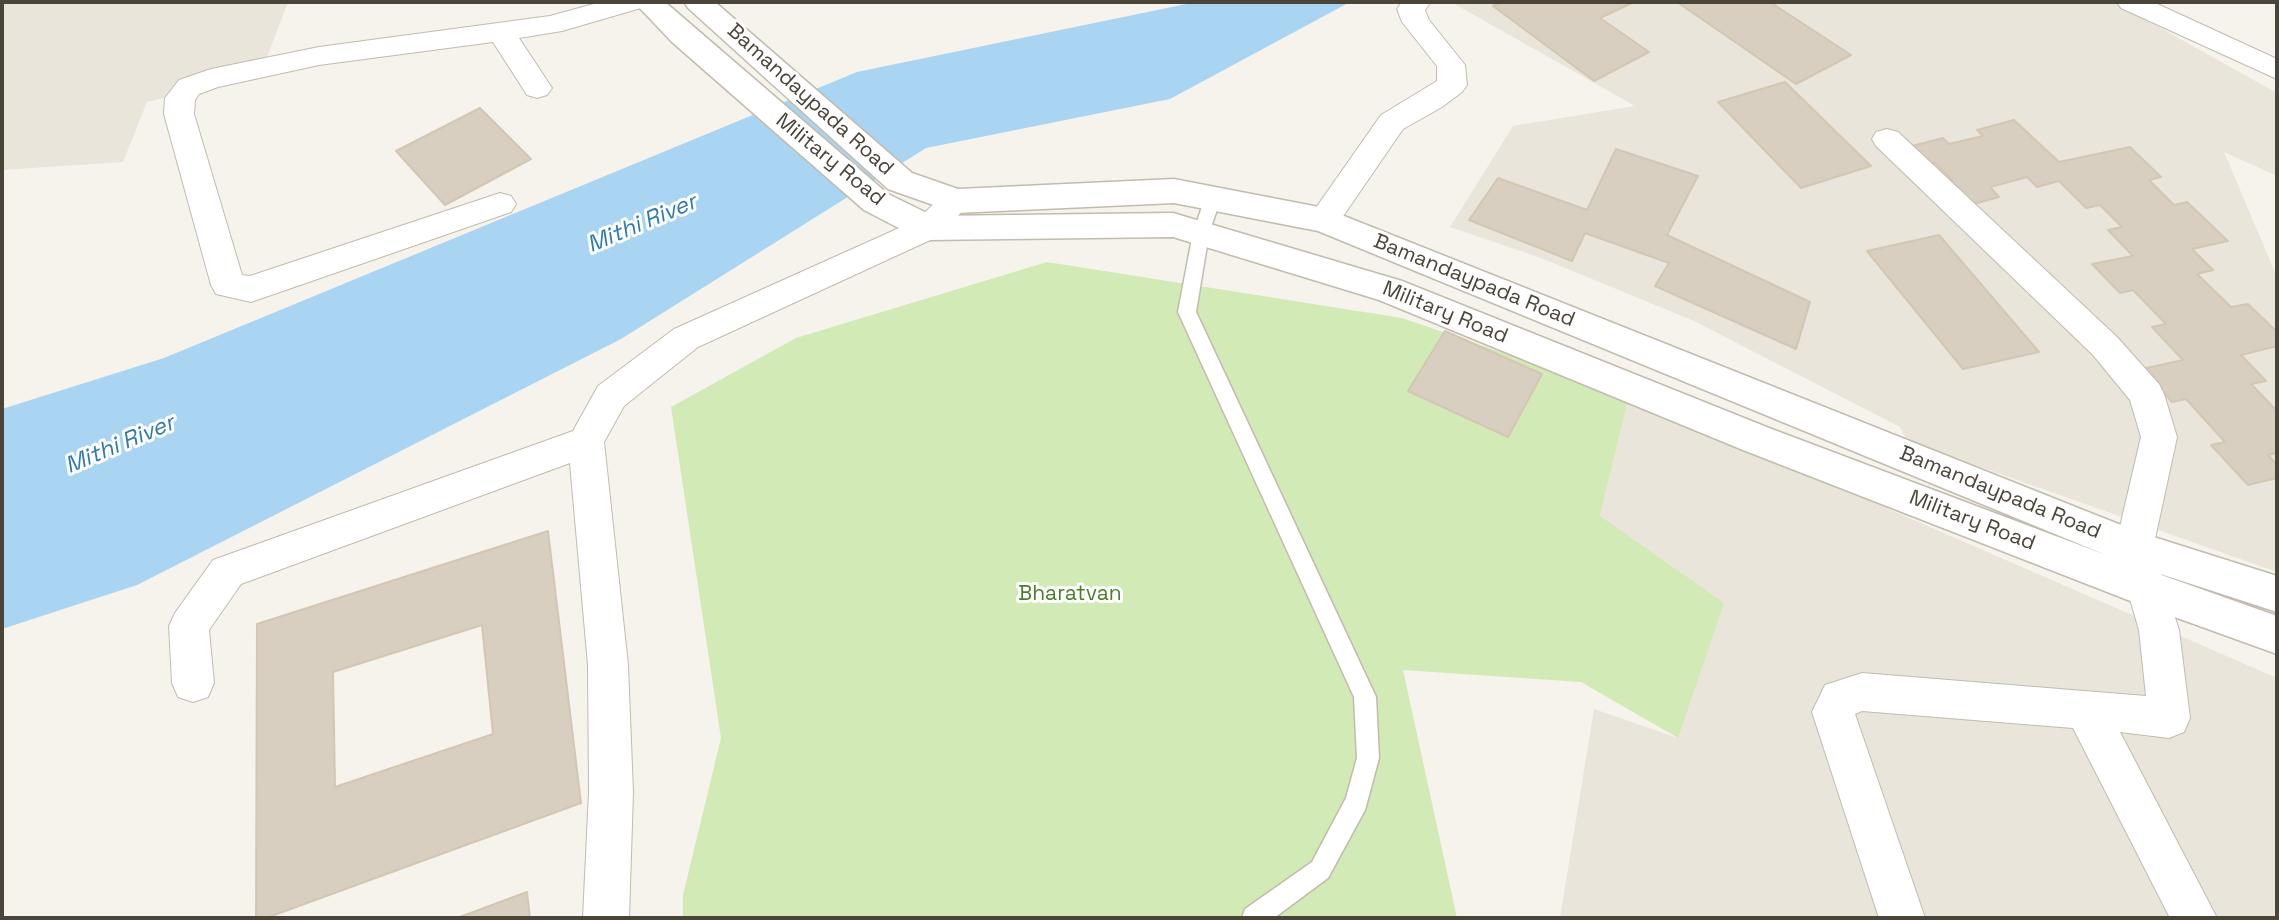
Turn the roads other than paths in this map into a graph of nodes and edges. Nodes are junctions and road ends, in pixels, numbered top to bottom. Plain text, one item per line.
1 (631, 2) edge
2 (648, 2) edge
3 (1417, 2) edge
4 (2131, 2) edge
5 (709, 11) edge
6 (502, 32) junction
7 (2277, 70) edge
8 (537, 88) dead end
9 (1887, 139) dead end
10 (888, 192) junction
11 (1213, 198) junction
12 (956, 201) junction
13 (500, 204) dead end
14 (1324, 220) junction
15 (928, 228) junction
16 (1201, 233) junction
17 (1854, 434) junction
18 (586, 442) junction
19 (1845, 473) junction
20 (2134, 548) junction
21 (2148, 589) junction
22 (2277, 594) edge
23 (2277, 635) edge
24 (193, 683) dead end
25 (2085, 709) junction
26 (606, 918) edge
27 (1254, 918) edge
28 (1902, 918) edge
29 (2194, 918) edge

1 - 6 street
2 - 10 street, Military Road
3 - 14 street
4 - 7 street
5 - 10 street, Bamandaypada Road
6 - 8 street
6 - 13 street
9 - 20 street
10 - 12 street, Bamandaypada Road
10 - 15 street, Military Road
11 - 12 street, Bamandaypada Road
11 - 14 street, Bamandaypada Road
11 - 16 lane
12 - 15 street
14 - 17 street, Bamandaypada Road
15 - 16 street, Military Road
15 - 18 street
16 - 19 street, Military Road
16 - 27 lane
17 - 19 street
17 - 20 street, Bamandaypada Road
18 - 24 street
18 - 26 street
19 - 21 street, Military Road
20 - 21 street
20 - 22 street, Bamandaypada Road
21 - 23 street, Military Road
21 - 25 street
25 - 28 street
25 - 29 street

